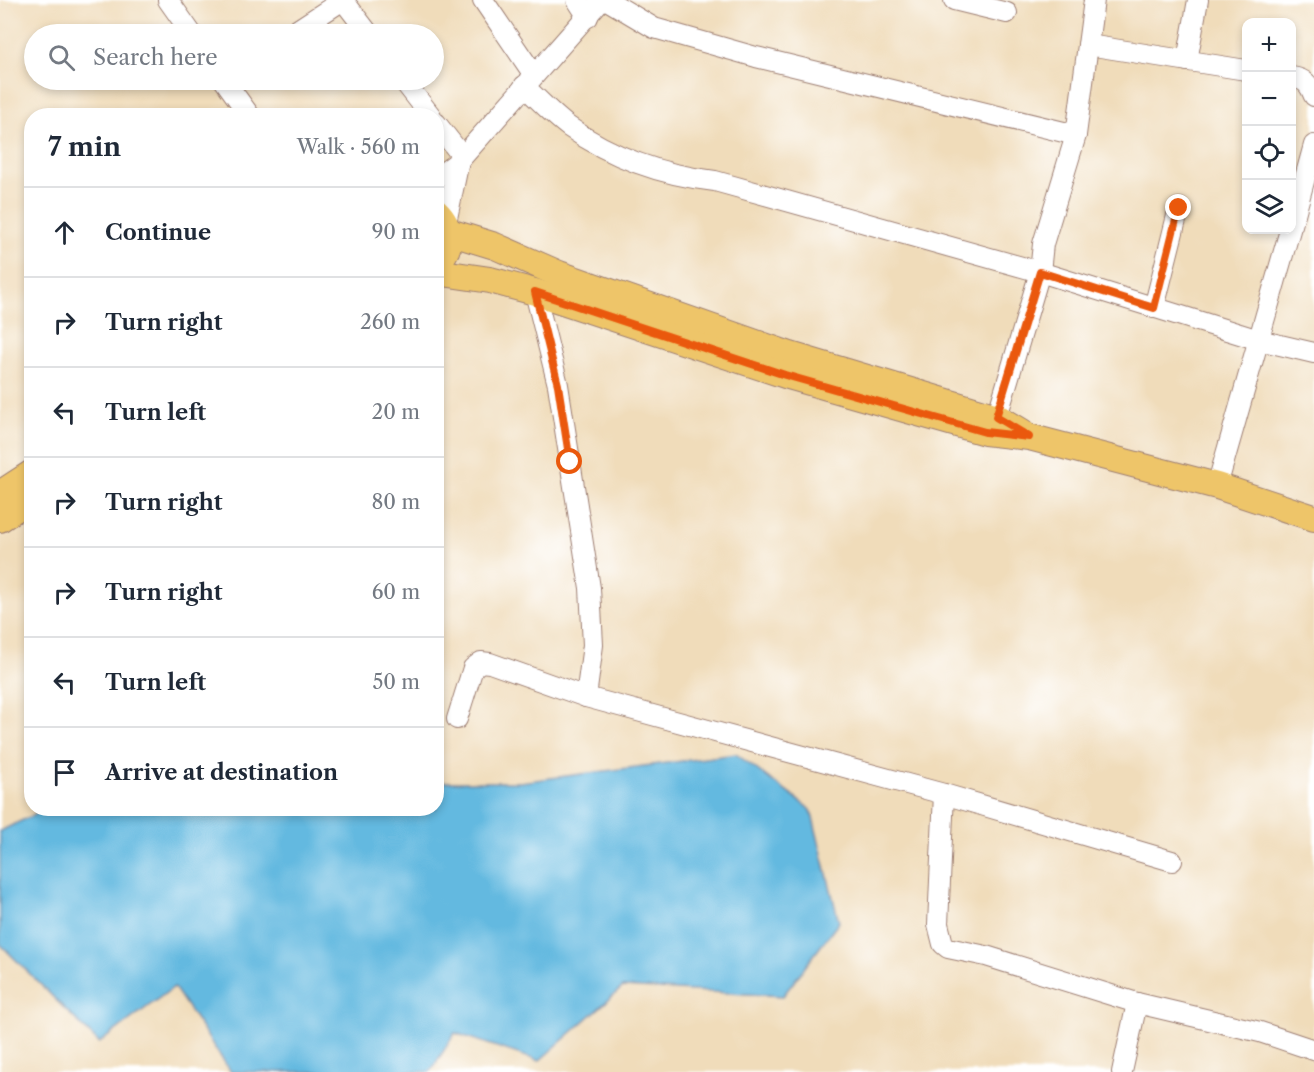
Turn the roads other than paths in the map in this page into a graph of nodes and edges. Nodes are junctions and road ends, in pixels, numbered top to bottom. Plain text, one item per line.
1 (168, 0) edge
2 (343, 0) edge
3 (483, 0) edge
4 (578, 0) edge
5 (601, 0) edge
6 (607, 0) edge
7 (954, 0) edge
8 (1094, 0) edge
9 (1198, 0) edge
10 (1007, 13) dead end
11 (588, 17) junction
12 (185, 24) edge
13 (306, 24) edge
14 (361, 24) edge
15 (1088, 45) junction
16 (1188, 61) junction
17 (1242, 69) edge
18 (1296, 77) edge
19 (529, 81) junction
20 (231, 90) edge
21 (411, 90) edge
22 (1314, 96) edge
23 (244, 108) edge
24 (425, 108) edge
25 (444, 135) edge
26 (1076, 135) junction
27 (1314, 145) edge
28 (460, 159) junction
29 (444, 171) edge
30 (1179, 208) dead end
31 (1296, 210) edge
32 (444, 222) edge
33 (1289, 234) edge
34 (444, 254) edge
35 (1040, 272) junction
36 (444, 273) edge
37 (535, 292) junction
38 (1154, 308) junction
39 (1259, 340) junction
40 (1314, 353) edge
41 (996, 417) junction
42 (1029, 437) junction
43 (24, 478) edge
44 (1217, 486) junction
45 (0, 494) edge
46 (24, 503) edge
47 (1314, 518) edge
48 (0, 519) edge
49 (586, 697) junction
50 (457, 719) dead end
51 (944, 794) junction
52 (1172, 861) dead end
53 (1137, 1003) junction
54 (1314, 1050) edge
55 (1122, 1072) edge

1 - 12 street
2 - 13 street
2 - 14 street
3 - 19 street
4 - 11 street
5 - 11 street
6 - 26 street
7 - 10 street
8 - 15 street
9 - 16 street
11 - 19 street
15 - 16 street
15 - 26 street
16 - 17 street
18 - 22 street
19 - 28 street
19 - 35 street
20 - 23 street
21 - 24 street
25 - 28 street
26 - 35 street
27 - 31 street
28 - 29 street
28 - 32 street
30 - 38 street
32 - 34 main road
32 - 41 main road
33 - 39 street
35 - 38 street
35 - 41 street
36 - 37 main road
37 - 42 main road
37 - 49 street
38 - 39 street
39 - 40 street
39 - 44 street
41 - 42 main road
42 - 44 main road
43 - 45 main road
44 - 47 main road
46 - 48 main road
49 - 50 street
49 - 51 street
51 - 52 street
51 - 53 street
53 - 54 street
53 - 55 street

